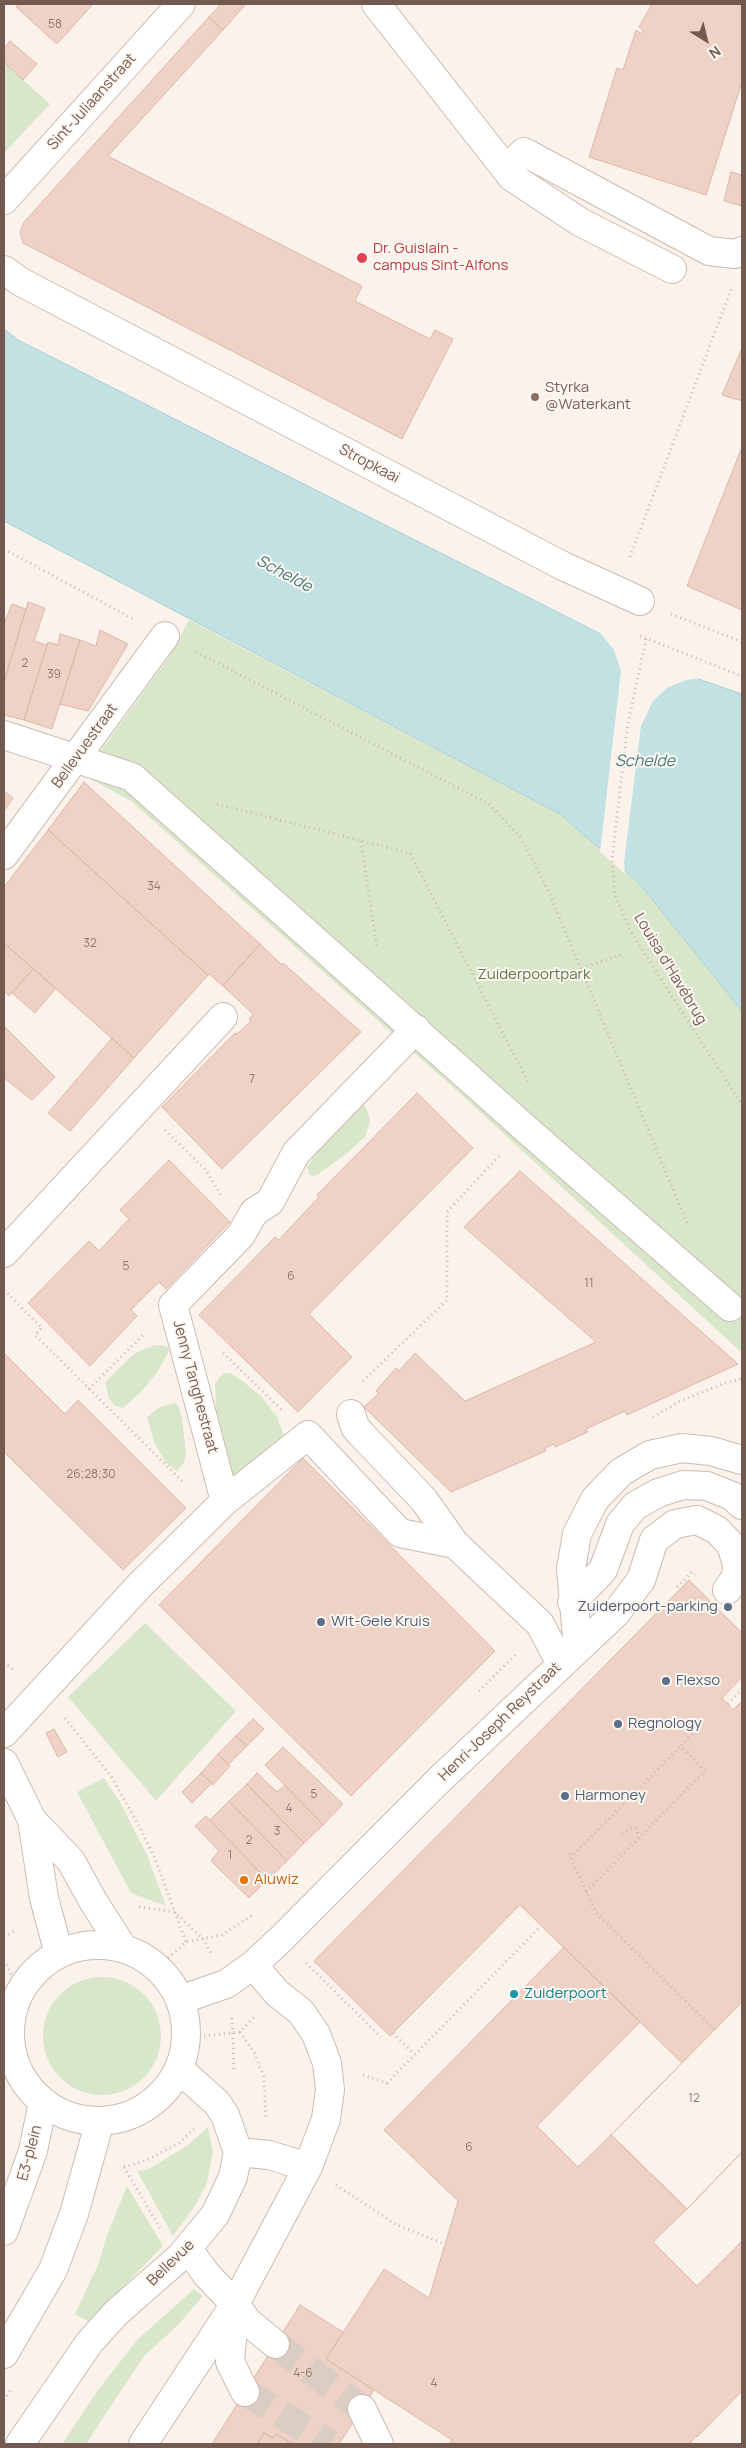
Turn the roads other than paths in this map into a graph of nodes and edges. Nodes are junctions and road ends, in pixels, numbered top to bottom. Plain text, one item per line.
1 (181, 4) edge
2 (376, 4) edge
3 (506, 169) junction
4 (4, 200) edge
5 (740, 257) edge
6 (672, 269) dead end
7 (4, 270) edge
8 (628, 596) road end
9 (165, 636) road end
10 (4, 735) edge
11 (77, 758) junction
12 (4, 855) edge
13 (223, 1016) dead end
14 (416, 1029) junction
15 (4, 1253) edge
16 (730, 1307) dead end
17 (351, 1414) dead end
18 (742, 1460) edge
19 (742, 1505) edge
20 (219, 1507) junction
21 (454, 1544) junction
22 (728, 1590) dead end
23 (572, 1602) junction
24 (570, 1656) junction
25 (4, 1733) edge
26 (4, 1762) edge
27 (32, 1820) junction
28 (123, 1948) junction
29 (59, 1954) junction
30 (253, 1965) junction
31 (180, 2000) junction
32 (7, 2026) edge
33 (179, 2069) junction
34 (43, 2102) junction
35 (100, 2121) junction
36 (238, 2152) junction
37 (308, 2167) junction
38 (4, 2231) edge
39 (184, 2253) junction
40 (235, 2304) junction
41 (276, 2344) tunnel mouth
42 (4, 2354) edge
43 (245, 2392) tunnel mouth
44 (362, 2409) tunnel mouth
45 (20, 2444) edge
46 (143, 2444) edge
47 (379, 2444) edge

1 - 4 street, Sint-Juliaanstraat
2 - 3 street
3 - 5 street
3 - 6 street
7 - 8 street, Stropkaai
9 - 11 street, Bellevuestraat
10 - 11 street
11 - 12 street, Bellevuestraat
11 - 14 street
13 - 15 street
14 - 16 street
14 - 20 street, Jenny Tanghestraat
17 - 21 street
18 - 23 street
19 - 23 street
20 - 21 street
20 - 25 street
21 - 24 street
22 - 24 street, Henri-Joseph Reystraat
23 - 24 street
24 - 30 street, Henri-Joseph Reystraat
26 - 27 street
27 - 28 street
27 - 29 street
28 - 29 street
28 - 31 street
29 - 32 street
30 - 31 street, Henri-Joseph Reystraat
30 - 37 street
31 - 33 street
32 - 34 street
33 - 35 street
33 - 36 street
34 - 35 street
34 - 38 street, E3-plein
35 - 42 street
36 - 37 street
36 - 39 street, Bellevue
37 - 40 street
39 - 40 street
39 - 45 street, Bellevue
40 - 41 street
40 - 43 street
40 - 46 street
44 - 47 street

